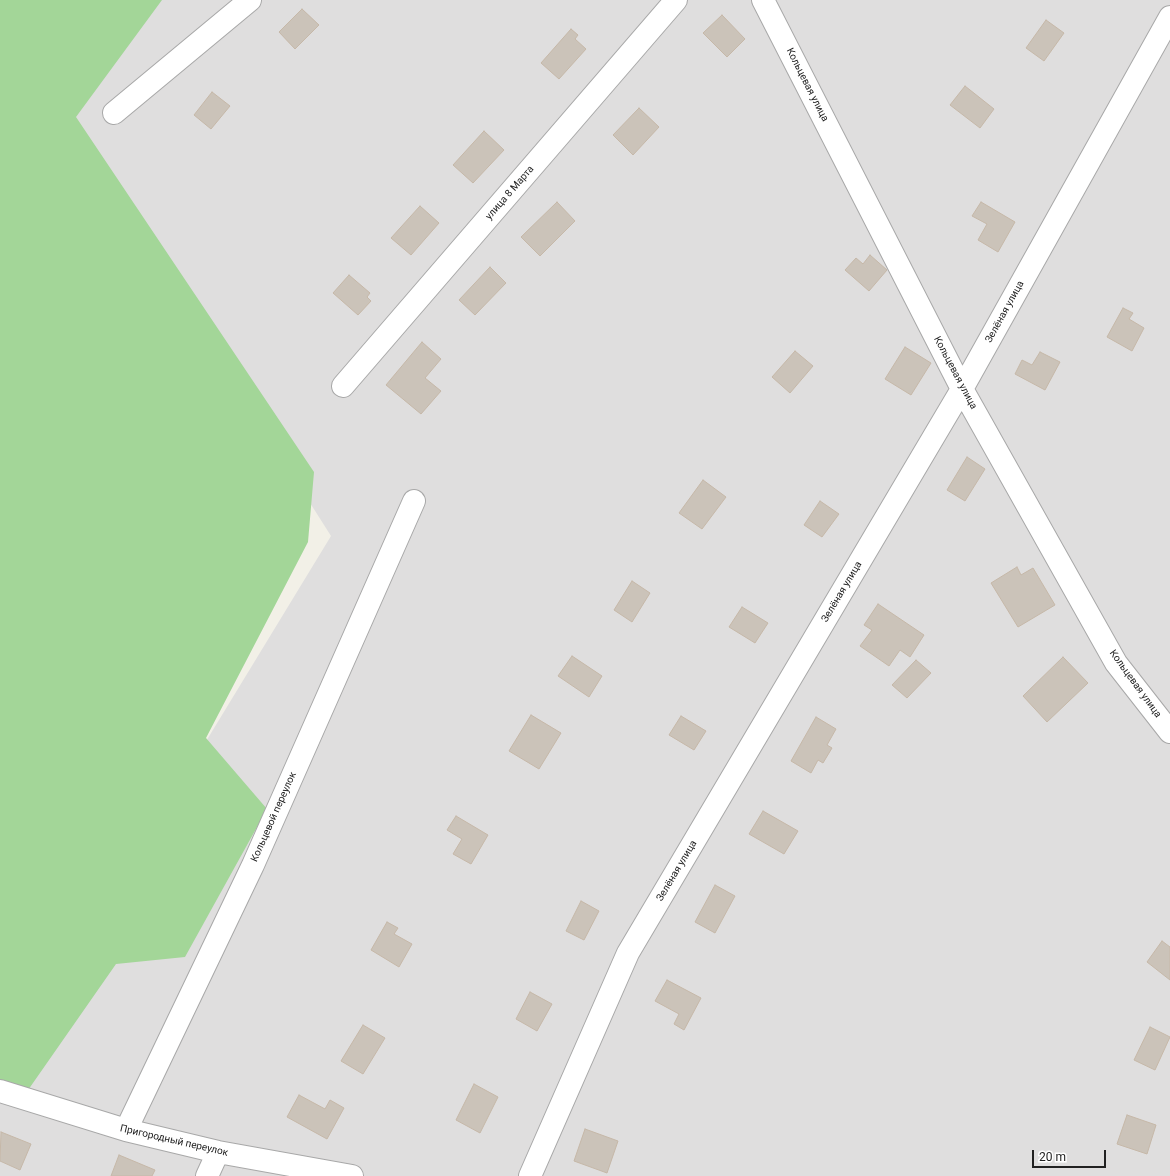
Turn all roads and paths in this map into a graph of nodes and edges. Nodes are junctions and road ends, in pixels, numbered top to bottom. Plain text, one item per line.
1 (250, 0) edge
2 (676, 0) edge
3 (763, 0) edge
4 (1170, 17) edge
5 (114, 113) dead end
6 (343, 386) dead end
7 (962, 389) junction
8 (414, 500) dead end
9 (1170, 732) edge
10 (0, 1091) edge
11 (126, 1130) junction
12 (218, 1152) junction
13 (207, 1176) edge
14 (352, 1176) edge
15 (530, 1176) edge

1 - 5 street
2 - 6 street, улица 8 Марта
3 - 7 street, Кольцевая улица
4 - 7 street, Зелёная улица
7 - 9 street, Кольцевая улица
7 - 15 street, Зелёная улица
8 - 11 street, Кольцевой переулок
10 - 11 street, Пригородный переулок
11 - 12 street, Пригородный переулок
12 - 13 street
12 - 14 street, Пригородный переулок

